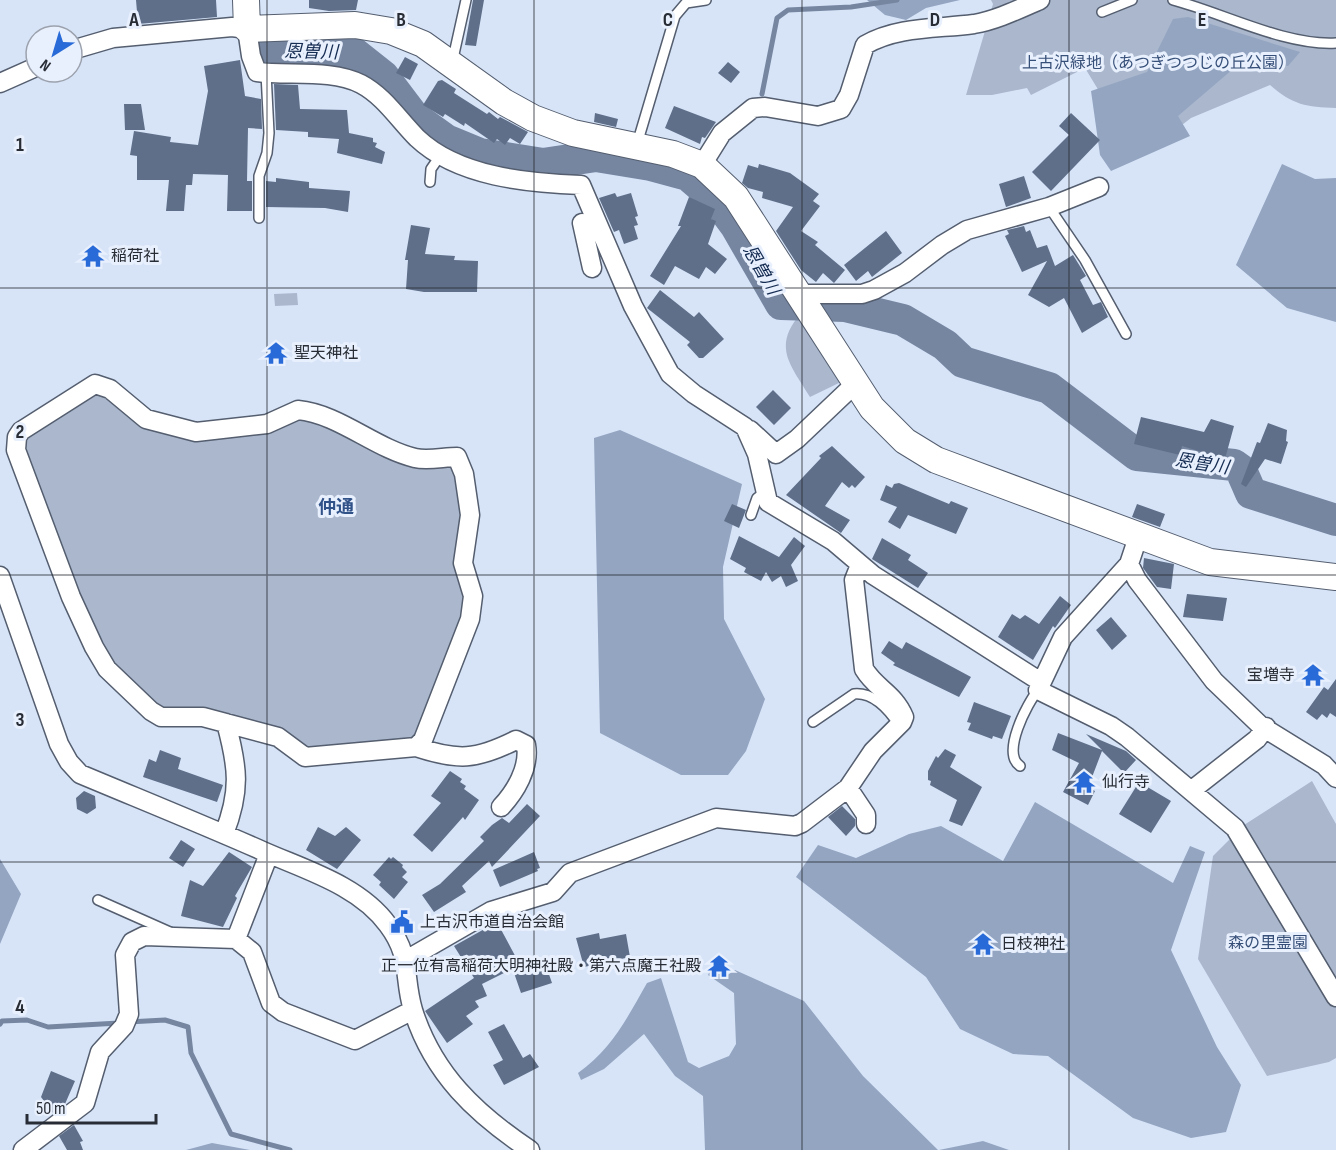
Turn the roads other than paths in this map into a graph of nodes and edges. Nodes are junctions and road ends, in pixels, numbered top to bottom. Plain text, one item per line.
1 (246, 0) edge
2 (466, 0) edge
3 (706, 0) edge
4 (1040, 0) edge
5 (1132, 0) edge
6 (1173, 0) edge
7 (1102, 12) dead end
8 (247, 29) junction
9 (1336, 43) edge
10 (84, 46) edge
11 (452, 65) junction
12 (24, 72) edge
13 (266, 73) junction
14 (0, 83) edge
15 (636, 147) junction
16 (440, 156) junction
17 (702, 165) junction
18 (430, 182) dead end
19 (1099, 187) dead end
20 (1049, 207) junction
21 (259, 218) dead end
22 (582, 223) dead end
23 (592, 268) dead end
24 (804, 302) junction
25 (1126, 334) dead end
26 (856, 383) junction
27 (745, 427) junction
28 (765, 492) junction
29 (751, 515) dead end
30 (1138, 537) junction
31 (1129, 564) junction
32 (860, 565) junction
33 (0, 576) edge
34 (1336, 577) edge
35 (1040, 686) junction
36 (813, 722) dead end
37 (226, 723) junction
38 (903, 725) junction
39 (1266, 727) junction
40 (416, 747) junction
41 (1020, 766) dead end
42 (1332, 768) edge
43 (848, 788) junction
44 (1192, 790) junction
45 (501, 807) dead end
46 (866, 824) dead end
47 (224, 834) junction
48 (269, 854) junction
49 (98, 900) dead end
50 (180, 937) junction
51 (236, 939) junction
52 (406, 960) junction
53 (1336, 997) edge
54 (413, 1010) junction
55 (23, 1150) edge
56 (530, 1150) edge

1 - 8 street
2 - 11 lane
3 - 15 lane
4 - 17 street
5 - 7 lane
6 - 9 lane
8 - 10 street
8 - 11 street
8 - 13 street
11 - 15 street
12 - 14 street
13 - 16 street
13 - 21 lane
15 - 17 street
16 - 18 lane
16 - 27 street
17 - 24 street
19 - 20 street
20 - 24 street
20 - 25 lane
22 - 23 street
24 - 26 street
26 - 27 street
26 - 30 street
27 - 28 street
28 - 29 lane
28 - 32 street
30 - 31 street
30 - 34 street
31 - 35 street
31 - 39 street
32 - 35 street
32 - 38 street
33 - 47 street
35 - 41 lane
35 - 44 street
36 - 38 lane
37 - 40 street
37 - 40 street
37 - 47 street
38 - 43 street
39 - 42 street
39 - 44 street
40 - 45 street
43 - 46 street
43 - 52 street
44 - 53 street
47 - 48 street
48 - 51 street
48 - 52 street
49 - 50 lane
50 - 51 street
50 - 55 street
51 - 54 street
52 - 54 street
54 - 56 street

